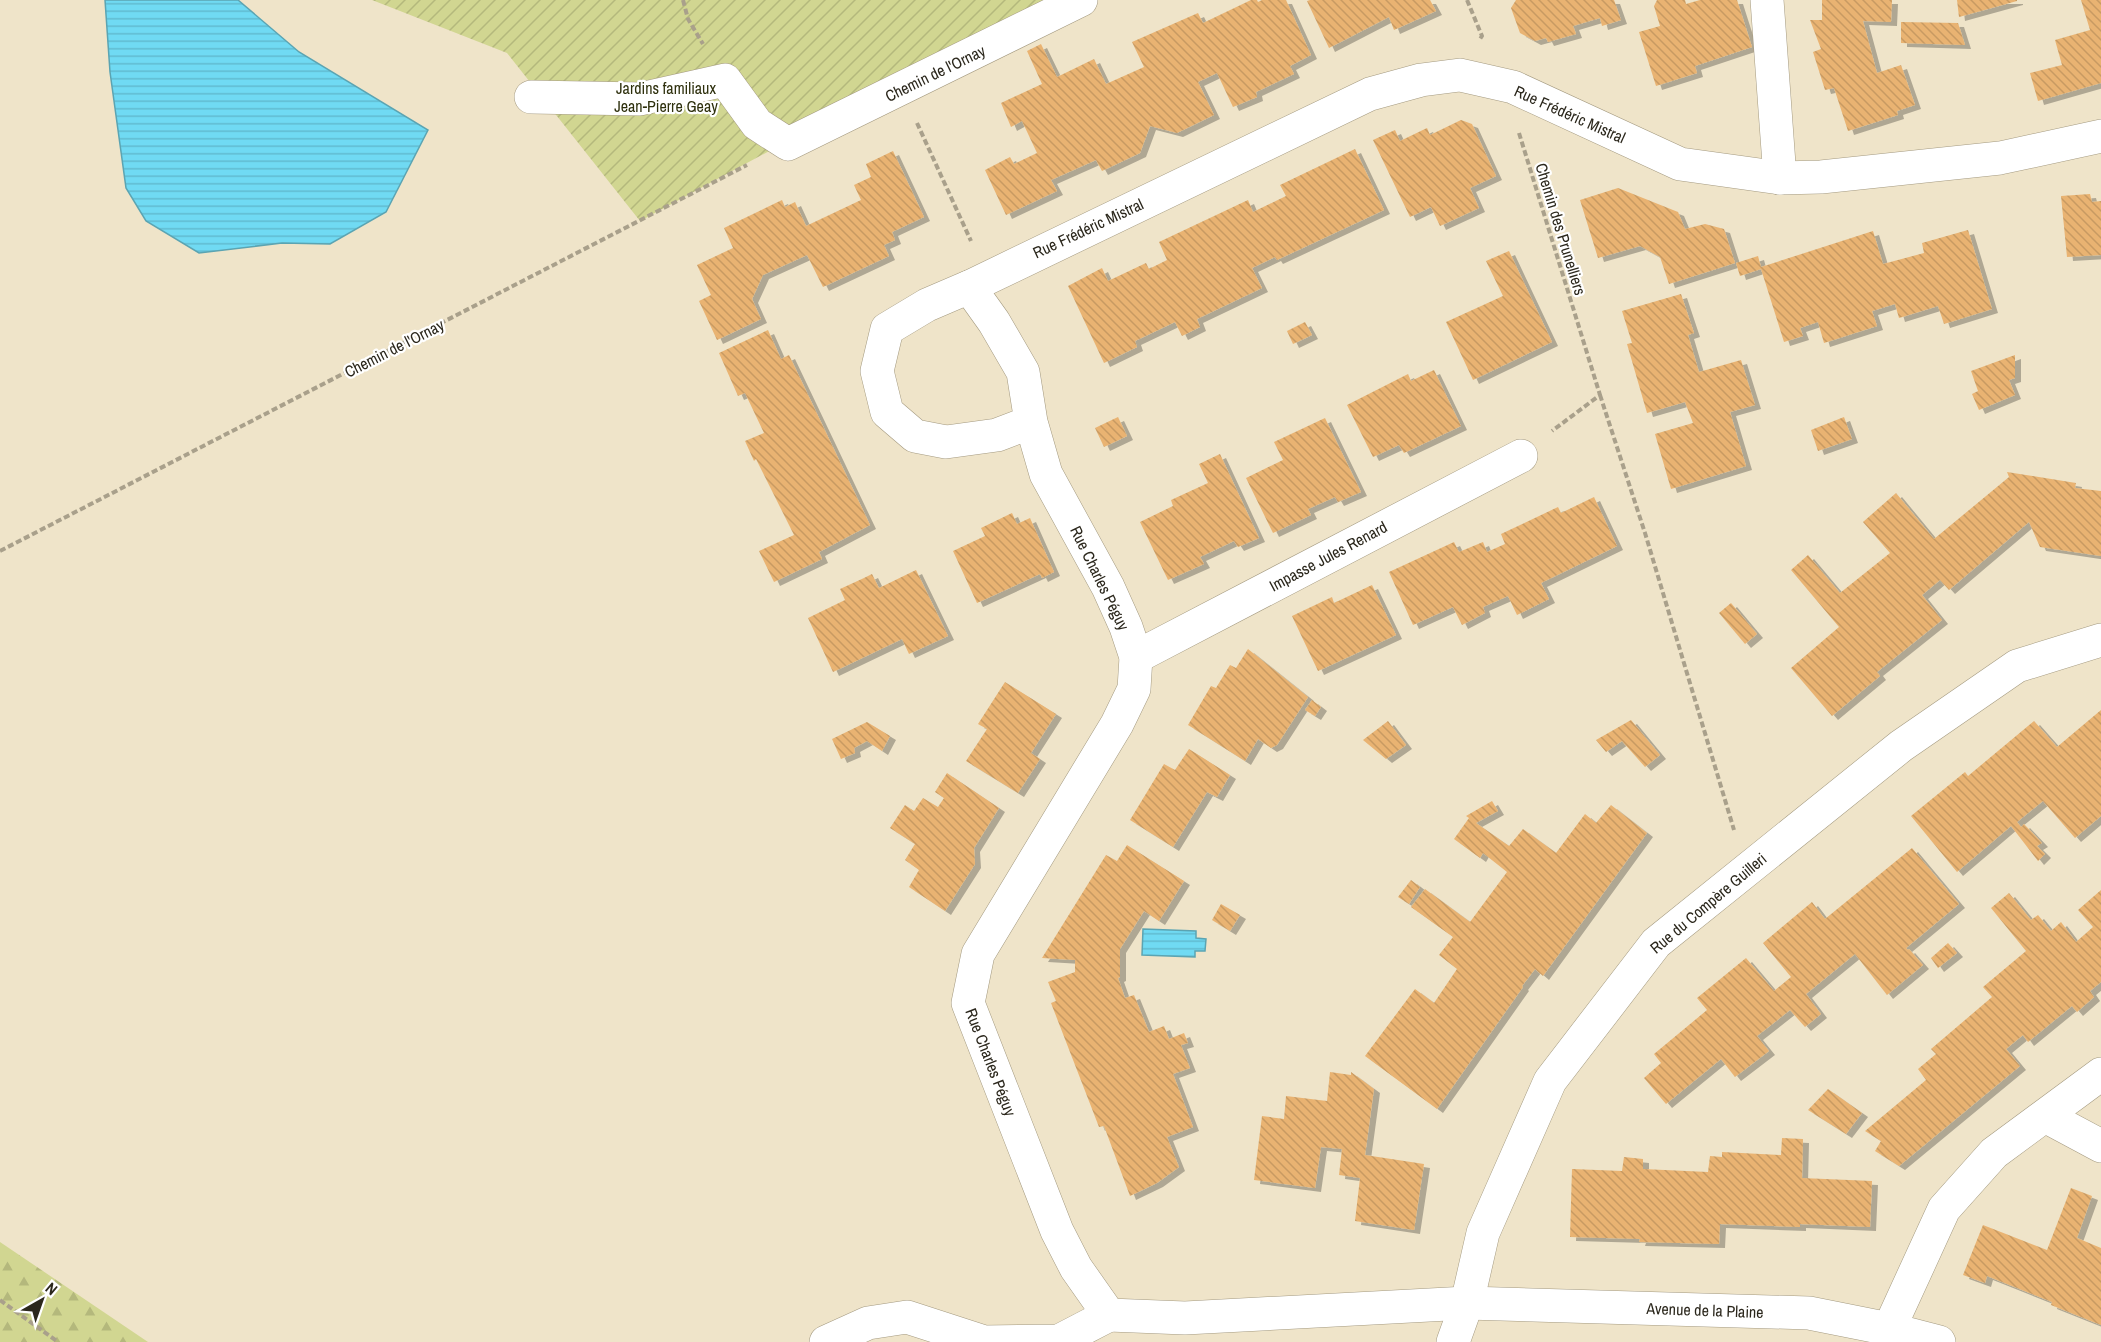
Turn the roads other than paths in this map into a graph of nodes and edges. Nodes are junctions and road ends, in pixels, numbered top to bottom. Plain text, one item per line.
1 (1081, 0) edge
2 (1767, 0) edge
3 (531, 97) dead end
4 (2101, 136) edge
5 (1780, 178) junction
6 (969, 287) junction
7 (1031, 422) junction
8 (1521, 456) road end
9 (2101, 640) edge
10 (1136, 657) junction
11 (2101, 1074) edge
12 (2045, 1116) junction
13 (2101, 1146) edge
14 (1467, 1303) junction
15 (1109, 1315) junction
16 (1805, 1328) edge
17 (1889, 1329) junction
18 (826, 1342) edge
19 (1453, 1342) edge
20 (1939, 1342) edge

1 - 3 street, Chemin de l'Ornay
2 - 5 street
4 - 5 street, Rue Frédéric Mistral
5 - 6 street, Rue Frédéric Mistral
6 - 7 street, Rue Charles Péguy
6 - 7 street
7 - 10 street, Rue Charles Péguy
8 - 10 street, Impasse Jules Renard
9 - 14 street, Rue du Compère Guilleri
10 - 15 street, Rue Charles Péguy
11 - 12 street
12 - 13 street
12 - 17 street
14 - 15 street
14 - 16 street, Avenue de la Plaine
14 - 19 street, Rue du Compère Guilleri
15 - 18 street
16 - 17 street, Avenue de la Plaine
17 - 20 street, Avenue de la Plaine

